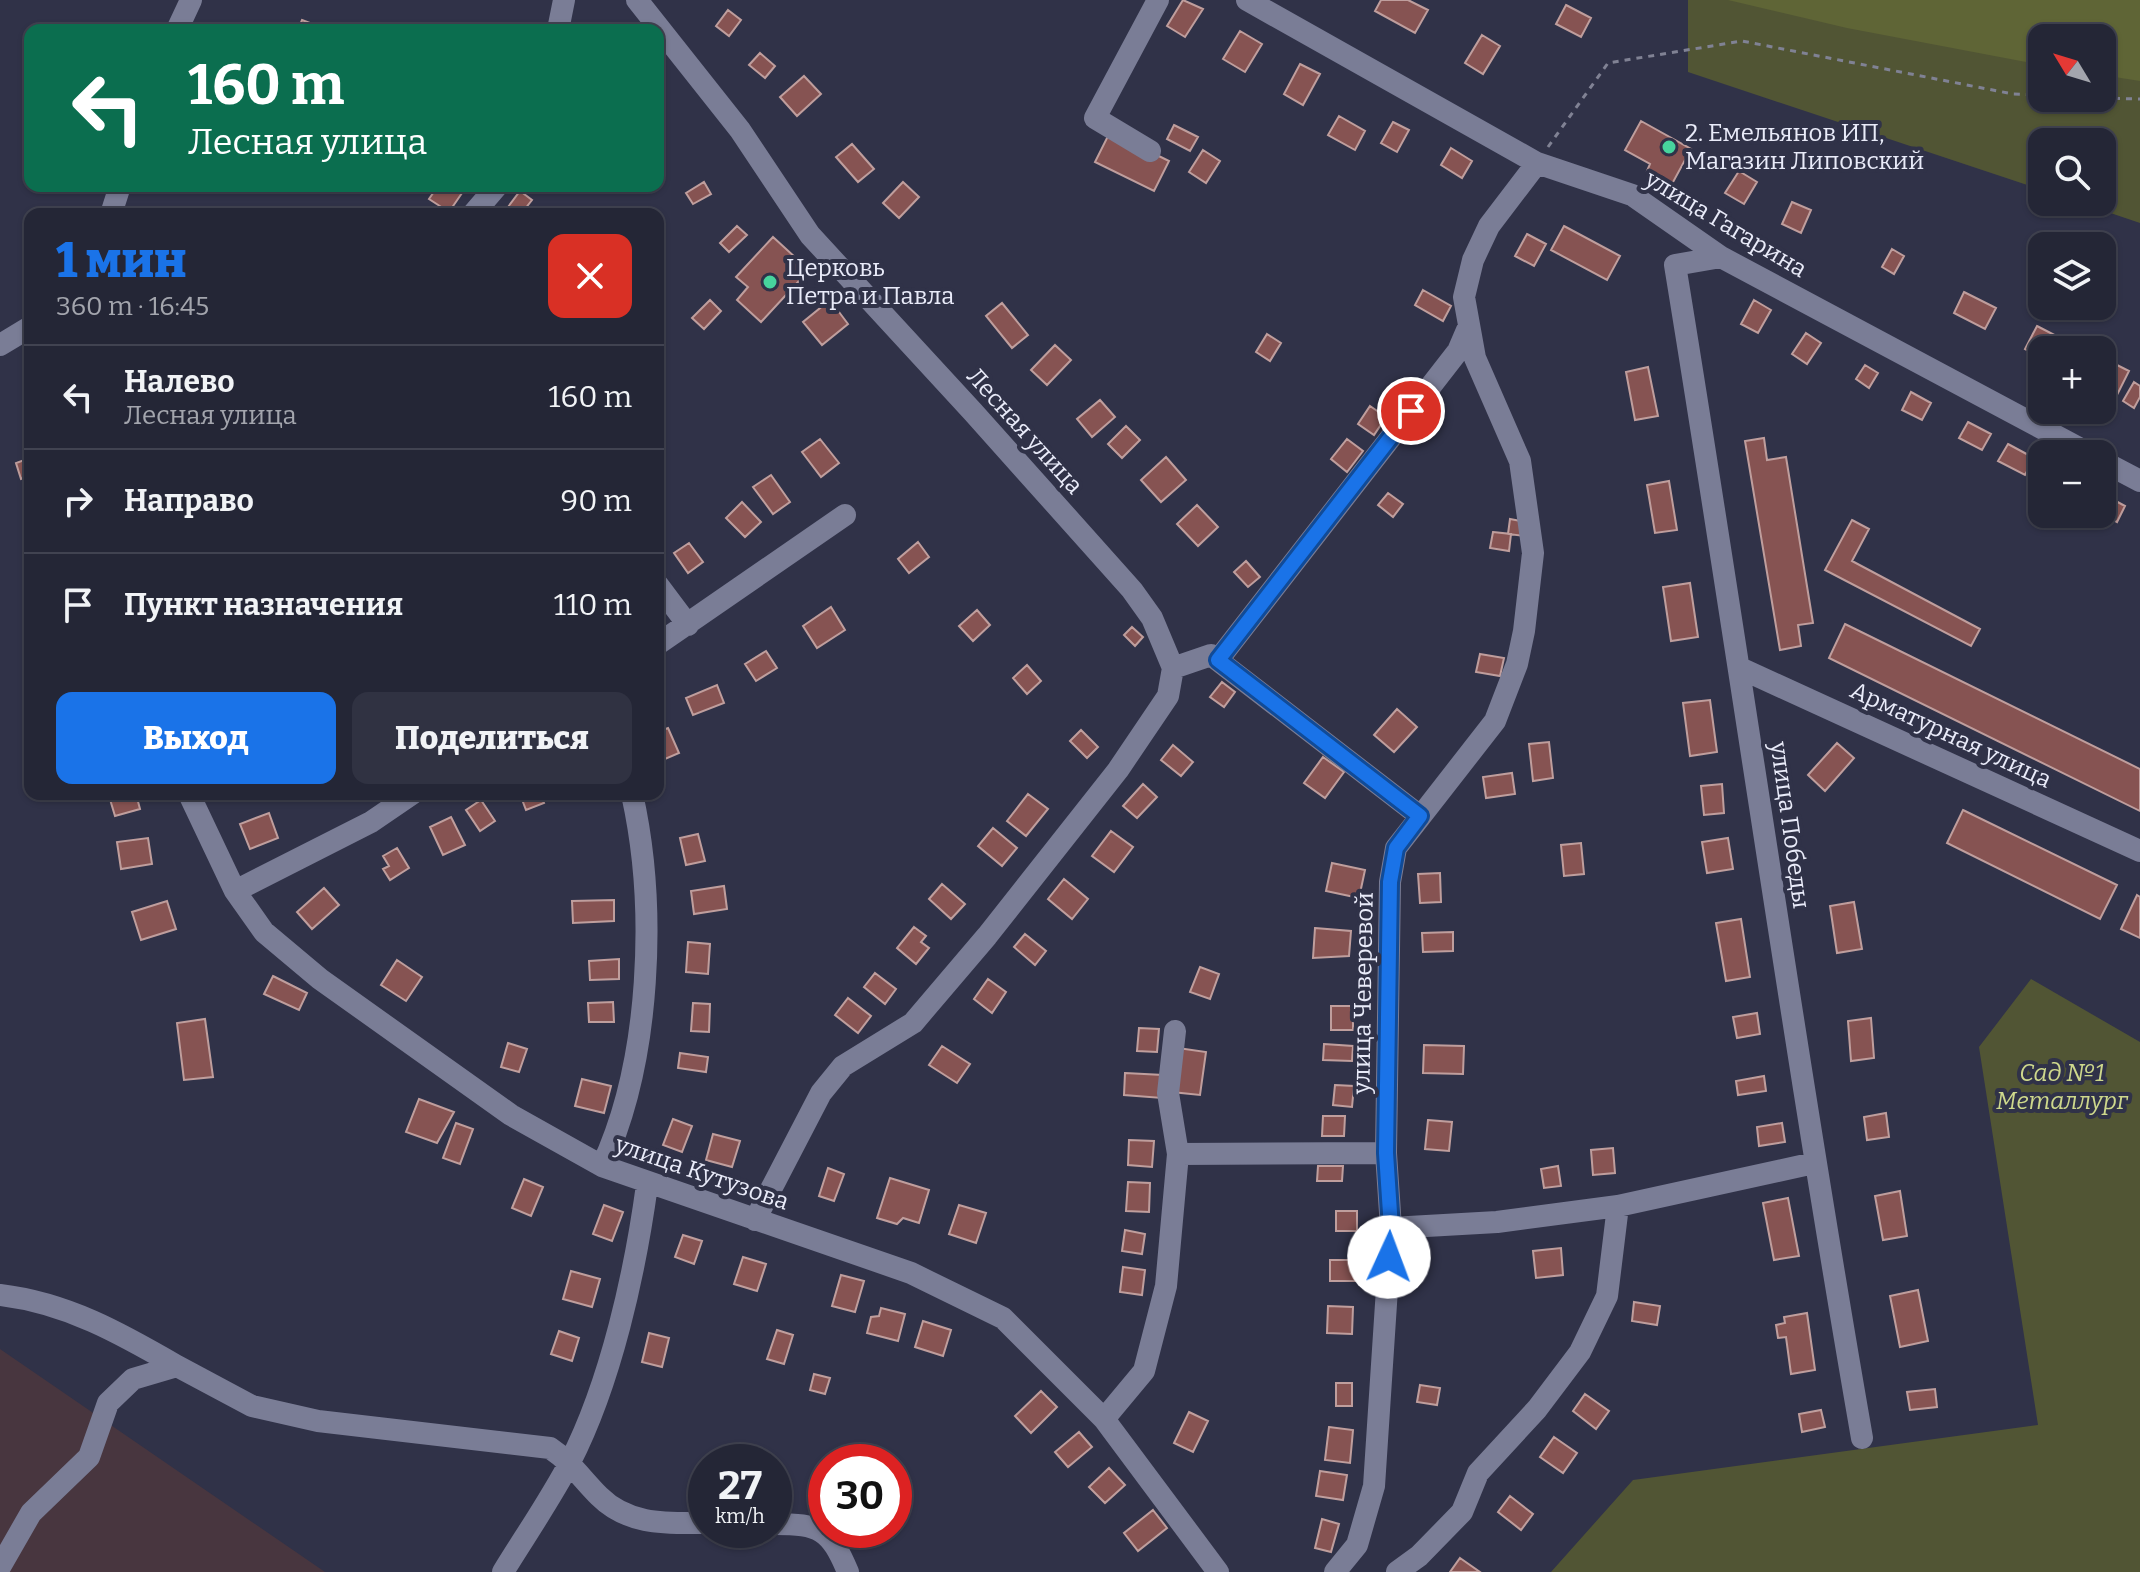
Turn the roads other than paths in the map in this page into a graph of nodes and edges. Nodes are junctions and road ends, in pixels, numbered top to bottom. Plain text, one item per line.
1 (191, 0) edge
2 (564, 0) edge
3 (637, 0) edge
4 (1158, 0) edge
5 (1247, 0) edge
6 (180, 24) edge
7 (559, 24) edge
8 (656, 24) edge
9 (664, 34) edge
10 (1150, 151) dead end
11 (1537, 163) junction
12 (492, 192) edge
13 (478, 208) edge
14 (1721, 257) junction
15 (1467, 330) junction
16 (24, 331) edge
17 (0, 345) edge
18 (2064, 440) edge
19 (2116, 468) edge
20 (2140, 481) edge
21 (845, 515) dead end
22 (664, 593) edge
23 (688, 625) junction
24 (664, 640) edge
25 (1218, 660) junction
26 (1173, 668) junction
27 (1740, 668) junction
28 (192, 800) edge
29 (403, 800) edge
30 (633, 800) edge
31 (1420, 816) junction
32 (2140, 851) edge
33 (235, 891) junction
34 (1175, 1031) dead end
35 (1386, 1153) junction
36 (1178, 1154) junction
37 (1814, 1163) junction
38 (602, 1166) junction
39 (647, 1185) junction
40 (1618, 1206) junction
41 (755, 1220) junction
42 (1391, 1228) junction
43 (0, 1295) edge
44 (177, 1366) junction
45 (1104, 1419) junction
46 (1862, 1438) dead end
47 (570, 1461) junction
48 (688, 1523) edge
49 (792, 1524) edge
50 (0, 1567) edge
51 (503, 1572) edge
52 (848, 1572) edge
53 (1218, 1572) edge
54 (1335, 1572) edge
55 (1397, 1572) edge

1 - 6 street
2 - 7 street
3 - 8 street, Лесная улица
4 - 10 street
5 - 11 street, улица Гагарина
9 - 26 street, Лесная улица
11 - 14 street, улица Гагарина
11 - 15 street, улица Чеверевой
12 - 13 street
14 - 18 street, улица Гагарина
14 - 27 street, улица Победы
15 - 25 street
15 - 31 street, улица Чеверевой
16 - 17 street
19 - 20 street
21 - 23 street
22 - 23 street
23 - 24 street
25 - 26 street
25 - 31 street
26 - 41 street
27 - 32 street, Арматурная улица
27 - 37 street, улица Победы
28 - 33 street, улица Кутузова
29 - 33 street
30 - 38 street
31 - 35 street, улица Чеверевой
33 - 38 street, улица Кутузова
34 - 36 street
35 - 36 street
35 - 42 street, улица Чеверевой
36 - 45 street
37 - 40 street
37 - 46 street, улица Победы
38 - 39 street, улица Кутузова
39 - 41 street, улица Кутузова
39 - 47 street
40 - 42 street
40 - 55 street
41 - 45 street, улица Кутузова
42 - 54 street, улица Чеверевой
43 - 44 street
44 - 47 street
44 - 50 street
45 - 53 street, улица Кутузова
47 - 48 street
47 - 51 street
49 - 52 street

